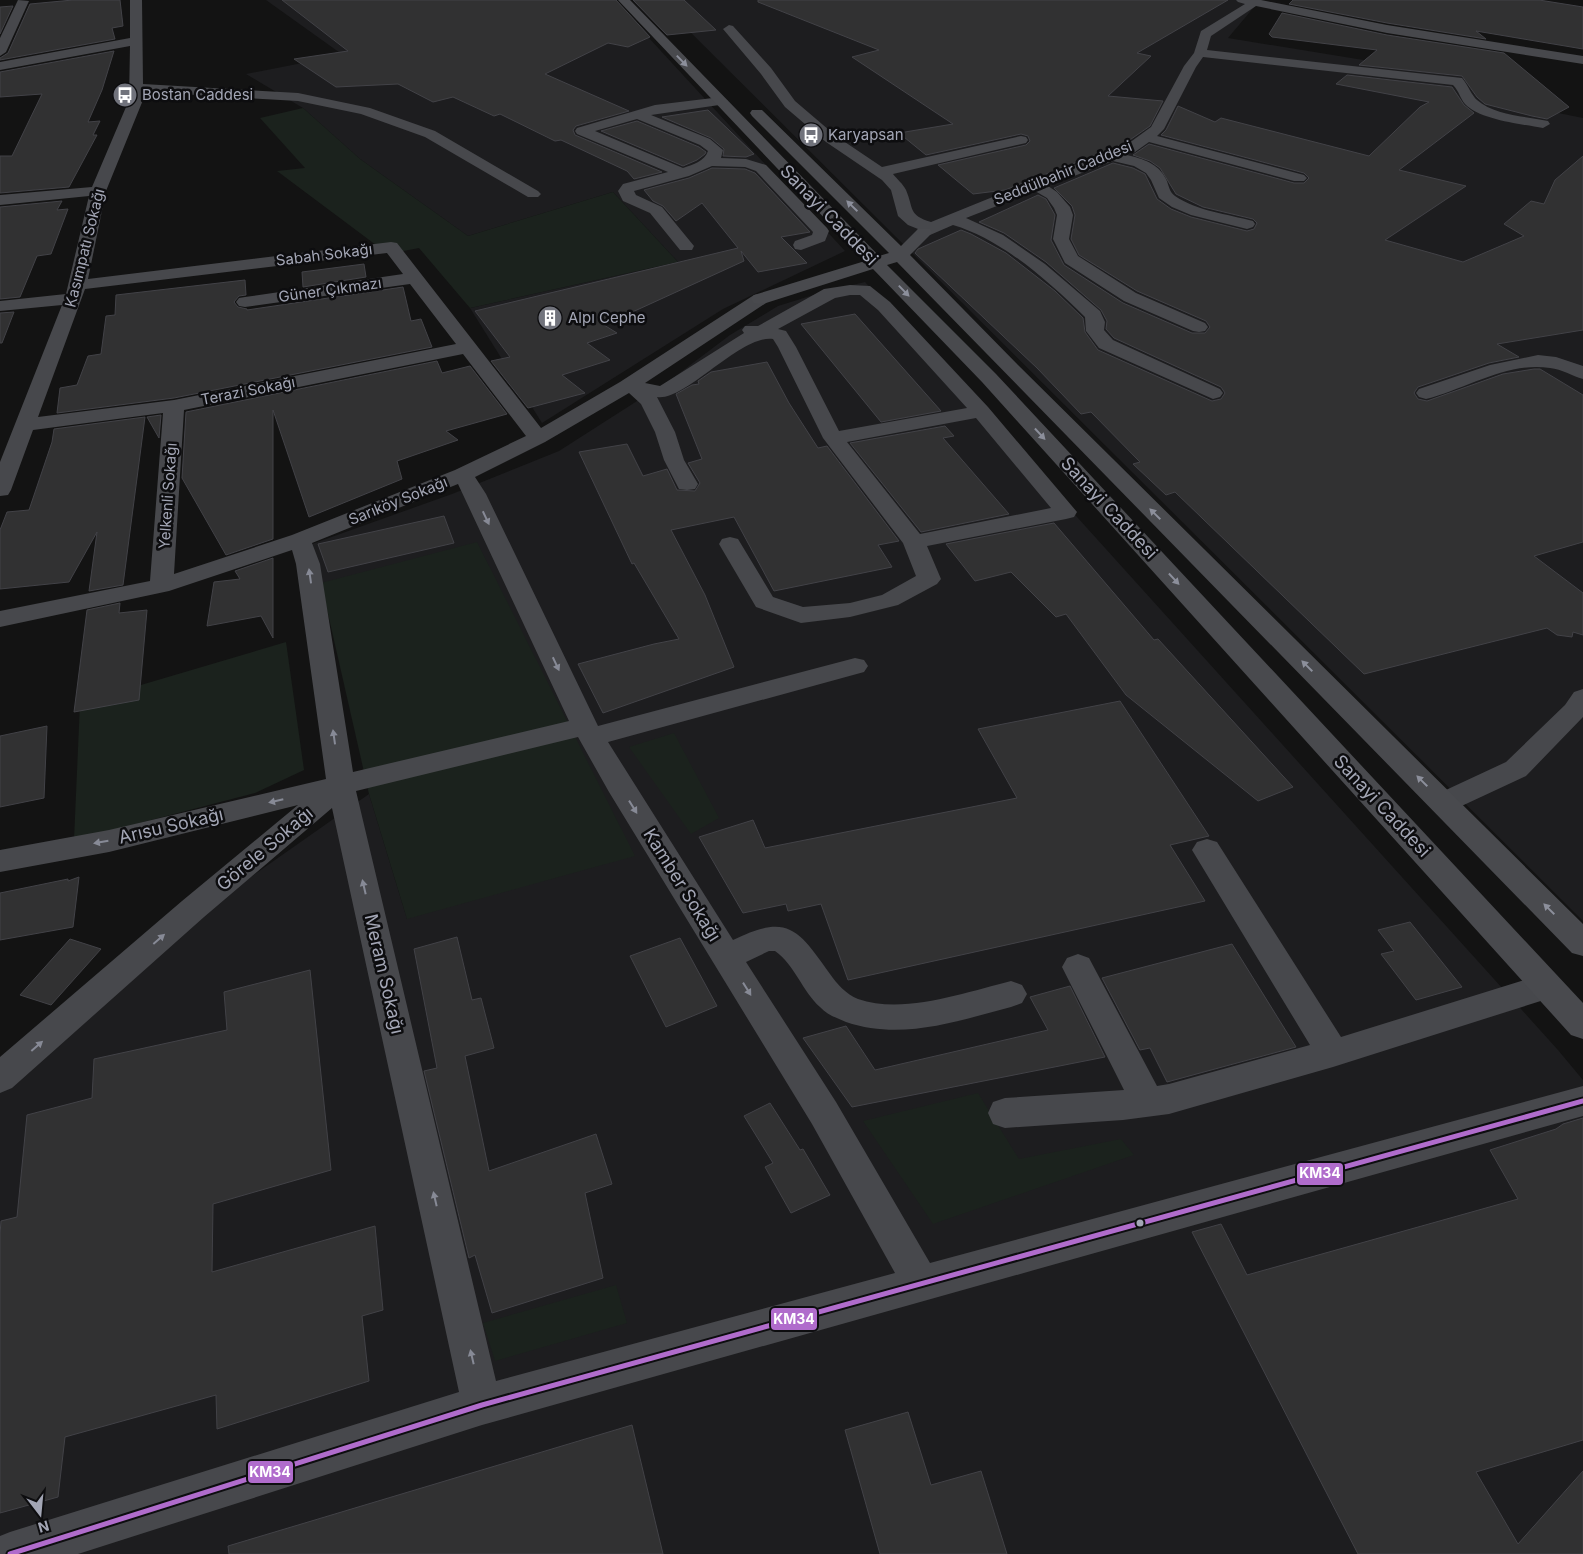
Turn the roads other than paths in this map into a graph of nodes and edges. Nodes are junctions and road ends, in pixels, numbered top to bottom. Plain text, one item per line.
1 (136, 0) edge
2 (624, 0) edge
3 (642, 0) edge
4 (28, 1) edge
5 (1250, 1) edge
6 (8, 2) dead end
7 (1328, 5) dead end
8 (1318, 16) junction
9 (663, 21) dead end
10 (729, 29) dead end
11 (3, 38) edge
12 (136, 42) junction
13 (1525, 50) junction
14 (0, 52) edge
15 (1200, 53) junction
16 (1583, 54) edge
17 (1583, 60) edge
18 (0, 66) edge
19 (136, 88) junction
20 (721, 101) junction
21 (747, 103) dead end
22 (638, 114) junction
23 (1544, 124) dead end
24 (1146, 137) junction
25 (1021, 140) dead end
26 (1112, 156) junction
27 (711, 162) junction
28 (880, 172) junction
29 (682, 173) junction
30 (1299, 178) dead end
31 (1035, 185) junction
32 (98, 191) junction
33 (533, 194) dead end
34 (0, 200) edge
35 (952, 219) junction
36 (1247, 224) dead end
37 (928, 230) junction
38 (801, 245) dead end
39 (686, 246) dead end
40 (894, 248) junction
41 (870, 257) junction
42 (415, 278) junction
43 (76, 291) junction
44 (760, 299) joint
45 (245, 302) dead end
46 (0, 306) edge
47 (720, 324) junction
48 (1200, 327) dead end
49 (762, 332) junction
50 (469, 347) junction
51 (1583, 372) edge
52 (630, 387) junction
53 (1213, 393) dead end
54 (1426, 393) dead end
55 (174, 406) junction
56 (1024, 416) junction
57 (986, 417) junction
58 (26, 425) junction
59 (538, 438) junction
60 (833, 438) junction
61 (464, 475) junction
62 (687, 484) dead end
63 (1, 485) edge
64 (300, 540) junction
65 (914, 542) junction
66 (730, 544) dead end
67 (161, 586) junction
68 (0, 619) edge
69 (855, 666) dead end
70 (1583, 698) edge
71 (589, 731) junction
72 (341, 785) junction
73 (1443, 803) junction
74 (1207, 850) dead end
75 (0, 861) edge
76 (1583, 944) edge
77 (727, 957) junction
78 (1078, 966) dead end
79 (1547, 986) junction
80 (1011, 994) dead end
81 (1583, 1025) edge
82 (1333, 1053) junction
83 (0, 1078) edge
84 (1583, 1101) edge
85 (1146, 1102) junction
86 (1005, 1113) dead end
87 (921, 1284) junction
88 (482, 1405) junction
89 (10, 1554) edge

1 - 12 street, Kasımpatı Sokağı
2 -> 20 main road, Sanayi Caddesi
3 - 9 main road
4 - 6 street
4 - 11 street
5 - 8 street
5 - 15 street, Seddülbahir Caddesi
7 - 8 street
8 - 13 street
10 - 28 street
11 - 14 street
12 - 18 street
12 - 19 street, Kasımpatı Sokağı
13 - 16 street
13 - 17 street
15 - 23 street
15 - 24 street, Seddülbahir Caddesi
19 - 32 street, Kasımpatı Sokağı
19 - 33 street
20 - 22 street
20 - 41 main road, Sanayi Caddesi
40 -> 21 main road, Sanayi Caddesi
22 - 27 street
22 - 29 street
24 - 26 street, Seddülbahir Caddesi
24 - 30 street
25 - 28 street
26 - 31 street, Seddülbahir Caddesi
26 - 36 street
27 - 29 street
27 - 38 street
28 - 37 street
29 - 39 street
31 - 35 street, Seddülbahir Caddesi
31 - 48 street
32 - 34 street
32 - 43 street, Kasımpatı Sokağı
35 - 37 street, Seddülbahir Caddesi
35 - 53 street
37 - 40 main road
40 - 41 main road
73 -> 40 main road, Sanayi Caddesi
41 - 44 main road
41 -> 56 main road, Sanayi Caddesi
42 - 43 street, Sabah Sokağı
42 - 45 street, Güner Çıkmazı
42 - 50 street, Sabah Sokağı
43 - 46 street
43 - 58 street, Kasımpatı Sokağı
44 - 47 street, Sarıköy Sokağı
47 - 49 street
47 - 52 street, Sarıköy Sokağı
49 - 52 street
49 - 57 street
49 - 60 street
50 - 55 street, Terazi Sokağı
50 - 59 street, Sabah Sokağı
51 - 54 street
52 - 59 street, Sarıköy Sokağı
52 - 62 street
55 - 58 street, Terazi Sokağı
55 - 67 street, Yelkenli Sokağı
56 - 57 street
56 -> 79 main road, Sanayi Caddesi
57 - 60 street
57 - 65 street
58 - 63 street, Kasımpatı Sokağı
59 - 61 street, Sarıköy Sokağı
60 - 65 street
61 - 64 street, Sarıköy Sokağı
61 -> 71 street, Kamber Sokağı
64 - 67 street, Sarıköy Sokağı
72 -> 64 street, Meram Sokağı
65 - 66 street
67 - 68 street, Sarıköy Sokağı
69 - 71 street, Görele Sokağı
70 - 73 street
71 - 72 street, Görele Sokağı
71 -> 77 street, Kamber Sokağı
72 -> 75 street, Arısu Sokağı
83 -> 72 street, Görele Sokağı
88 -> 72 street, Meram Sokağı
76 -> 73 main road, Sanayi Caddesi
74 - 82 street
77 - 80 street
77 -> 87 street, Kamber Sokağı
78 - 85 street
79 - 81 main road, Sanayi Caddesi
79 - 82 street
82 - 85 street
84 - 87 street
85 - 86 street
87 - 88 street
88 - 89 street

